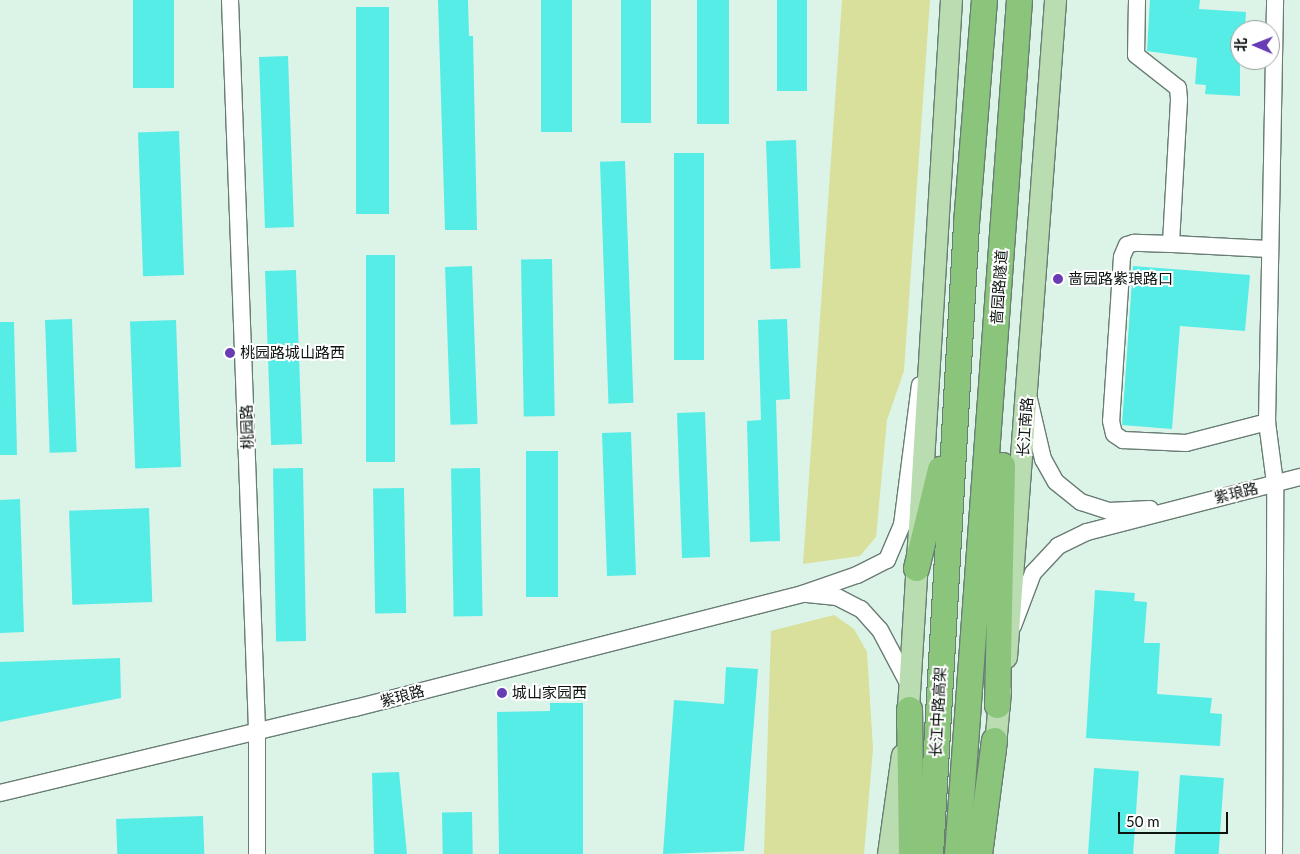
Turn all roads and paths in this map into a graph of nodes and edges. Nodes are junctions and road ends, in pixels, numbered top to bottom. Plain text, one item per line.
1 (230, 0) edge
2 (951, 0) edge
3 (984, 0) edge
4 (1055, 0) edge
5 (1137, 0) edge
6 (1275, 0) edge
7 (1019, 1) edge
8 (966, 223) junction
9 (1171, 244) junction
10 (1270, 249) junction
11 (929, 340) junction
12 (1027, 391) junction
13 (1267, 422) junction
14 (1300, 477) edge
15 (1275, 483) junction
16 (1172, 509) junction
17 (916, 568) junction
18 (979, 574) joint
19 (802, 594) junction
20 (1011, 632) junction
21 (909, 697) junction
22 (997, 704) junction
23 (257, 728) junction
24 (994, 740) junction
25 (0, 793) edge
26 (257, 854) edge
27 (888, 854) edge
28 (911, 854) edge
29 (930, 854) edge
30 (958, 854) edge
31 (979, 854) edge
32 (992, 854) edge
33 (1274, 854) edge

1 - 23 street, 桃园路
2 - 11 main road
3 - 8 highway
4 - 12 main road, 长江南路
5 - 9 street
6 - 10 street
7 - 18 highway, 啬园路隧道
7 - 22 highway
8 - 17 highway
8 - 29 highway, 长江中路高架
9 - 10 street
9 - 13 street
10 - 13 street
11 - 17 main road
11 - 19 street
12 - 16 street
12 - 20 main road, 长江南路
13 - 15 street
14 - 15 street, 紫琅路
15 - 16 street, 紫琅路
15 - 33 street
16 - 20 street
17 - 21 main road
18 - 30 highway, 长江中路高架
19 - 21 street
19 - 23 street, 紫琅路
20 - 22 main road, 长江南路
21 - 27 main road
21 - 28 highway
22 - 24 main road, 长江南路
23 - 25 street, 紫琅路
23 - 26 street, 桃园路
24 - 31 highway
24 - 32 main road, 长江南路

